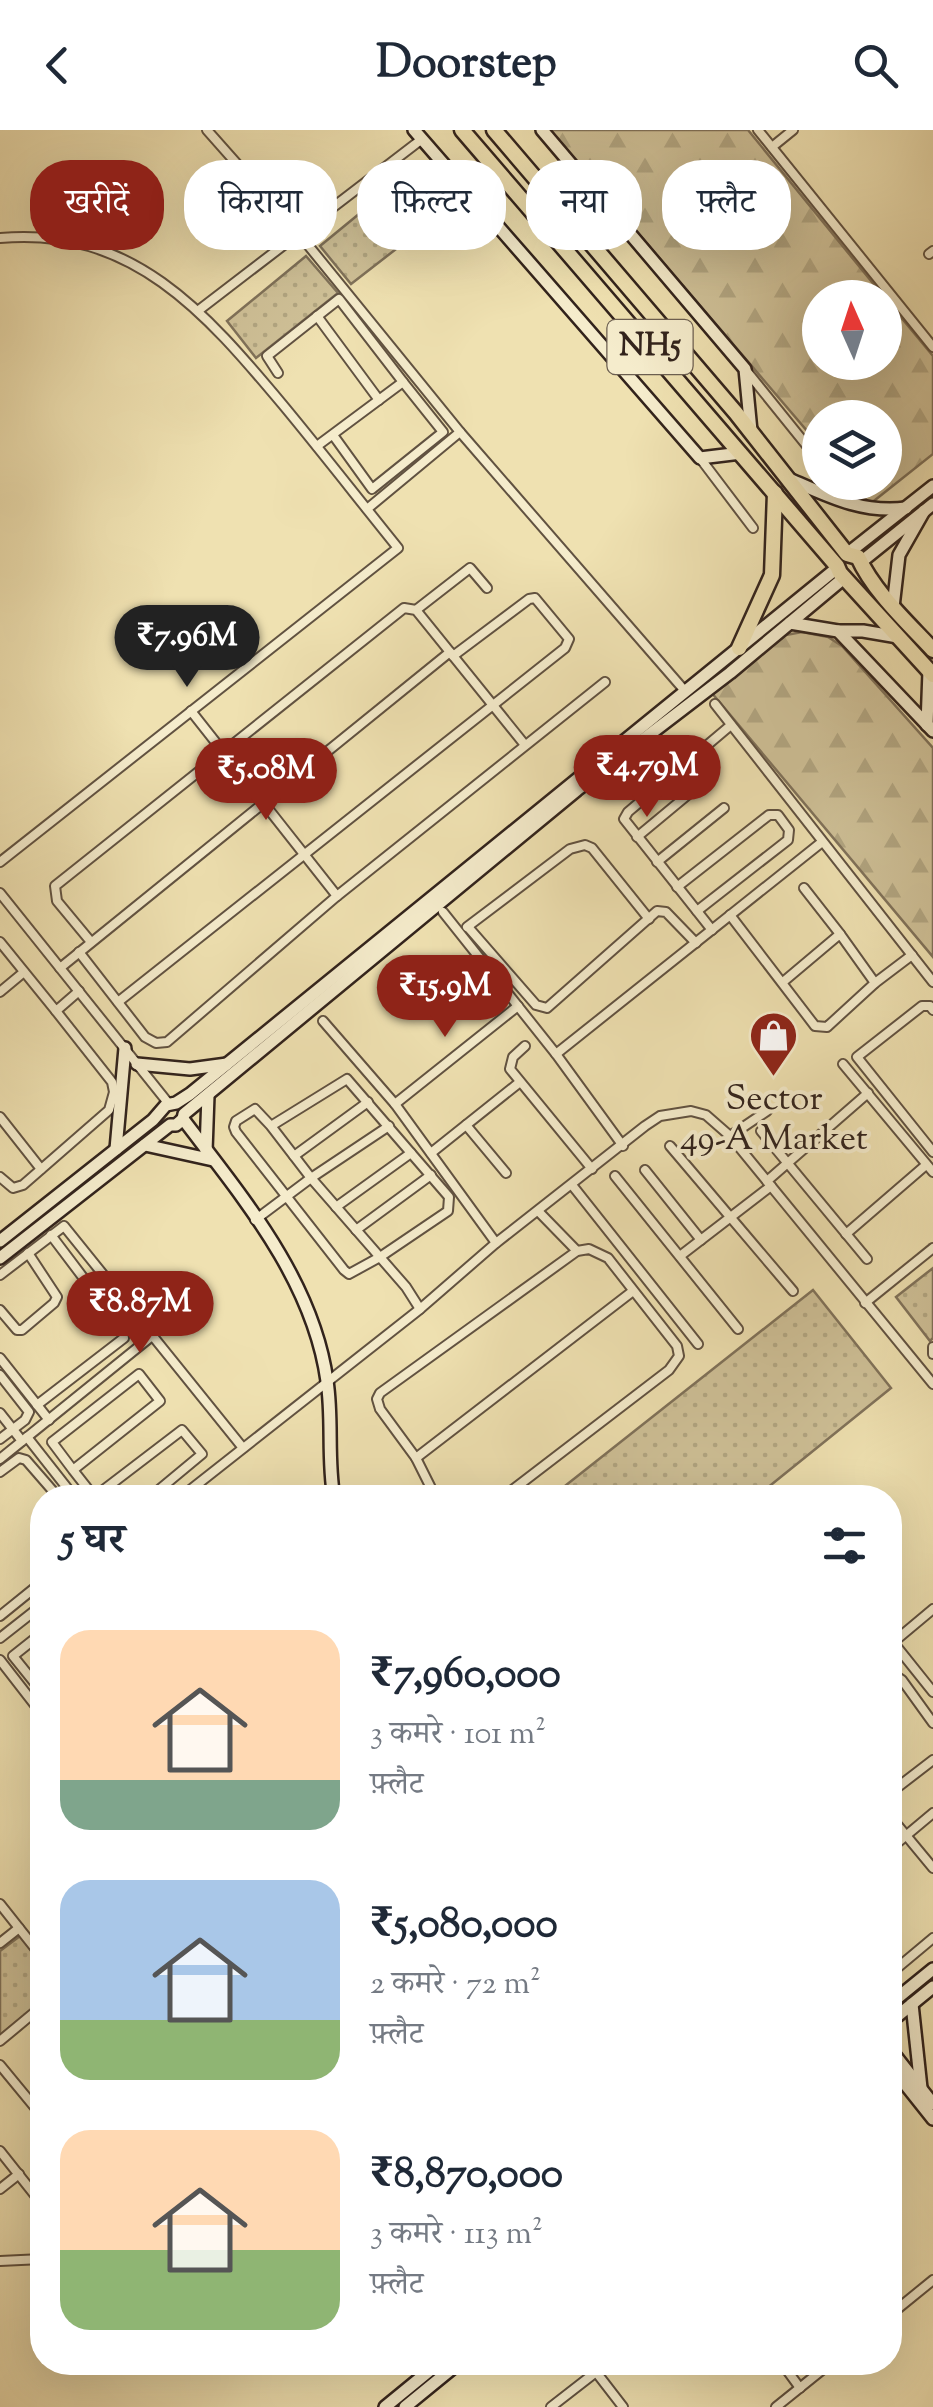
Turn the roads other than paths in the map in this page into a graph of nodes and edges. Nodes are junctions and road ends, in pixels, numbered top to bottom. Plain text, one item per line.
1 (207, 130) edge
2 (462, 130) edge
3 (494, 130) edge
4 (542, 130) edge
5 (758, 130) edge
6 (793, 130) edge
7 (418, 135) edge
8 (772, 147) junction
9 (234, 160) edge
10 (337, 202) edge
11 (0, 238) edge
12 (278, 250) edge
13 (312, 250) edge
14 (199, 310) junction
15 (317, 316) junction
16 (933, 347) edge
17 (746, 369) junction
18 (278, 374) dead end
19 (403, 382) junction
20 (379, 400) junction
21 (460, 432) junction
22 (751, 432) junction
23 (332, 435) junction
24 (802, 439) edge
25 (316, 446) junction
26 (741, 453) junction
27 (700, 458) junction
28 (787, 478) junction
29 (933, 486) edge
30 (776, 493) junction
31 (929, 507) edge
32 (906, 508) junction
33 (367, 509) junction
34 (753, 528) dead end
35 (848, 566) junction
36 (486, 588) dead end
37 (893, 606) junction
38 (416, 610) junction
39 (790, 622) junction
40 (838, 632) junction
41 (898, 637) junction
42 (738, 648) junction
43 (933, 650) edge
44 (452, 654) junction
45 (931, 673) edge
46 (605, 682) dead end
47 (686, 691) junction
48 (715, 704) dead end
49 (492, 705) junction
50 (191, 712) junction
51 (732, 725) junction
52 (930, 728) edge
53 (525, 745) junction
54 (223, 752) junction
55 (708, 778) dead end
56 (262, 802) junction
57 (724, 808) dead end
58 (637, 837) junction
59 (822, 842) junction
60 (303, 853) junction
61 (0, 862) edge
62 (657, 862) junction
63 (677, 887) junction
64 (804, 888) dead end
65 (0, 893) edge
66 (336, 896) junction
67 (696, 911) junction
68 (442, 912) dead end
69 (730, 915) junction
70 (649, 919) junction
71 (468, 927) junction
72 (712, 930) junction
73 (460, 933) junction
74 (840, 934) junction
75 (0, 942) edge
76 (91, 942) junction
77 (696, 943) junction
78 (80, 952) junction
79 (912, 955) junction
80 (60, 968) junction
81 (24, 972) junction
82 (783, 982) junction
83 (875, 982) junction
84 (933, 982) edge
85 (79, 991) junction
86 (0, 992) edge
87 (118, 1002) junction
88 (518, 1006) junction
89 (933, 1010) edge
90 (56, 1011) junction
91 (323, 1021) dead end
92 (524, 1046) dead end
93 (124, 1048) junction
94 (556, 1054) junction
95 (137, 1064) junction
96 (228, 1064) junction
97 (843, 1064) dead end
98 (520, 1082) junction
99 (868, 1093) junction
100 (208, 1095) junction
101 (368, 1102) junction
102 (395, 1104) junction
103 (175, 1110) junction
104 (767, 1111) dead end
105 (0, 1117) edge
106 (466, 1125) junction
107 (271, 1126) junction
108 (388, 1126) junction
109 (761, 1131) dead end
110 (730, 1136) junction
111 (145, 1144) junction
112 (623, 1146) junction
113 (670, 1146) dead end
114 (116, 1149) junction
115 (411, 1152) junction
116 (933, 1152) edge
117 (430, 1153) junction
118 (209, 1155) junction
119 (294, 1156) junction
120 (787, 1163) junction
121 (930, 1168) edge
122 (41, 1169) junction
123 (592, 1170) junction
124 (645, 1170) dead end
125 (506, 1174) dead end
126 (431, 1176) junction
127 (614, 1176) dead end
128 (0, 1177) edge
129 (311, 1178) junction
130 (769, 1184) junction
131 (572, 1185) junction
132 (286, 1196) junction
133 (336, 1207) junction
134 (538, 1210) junction
135 (730, 1219) junction
136 (255, 1220) junction
137 (356, 1230) junction
138 (846, 1234) junction
139 (51, 1235) junction
140 (701, 1240) junction
141 (0, 1242) edge
142 (496, 1243) junction
143 (933, 1248) edge
144 (577, 1251) junction
145 (28, 1254) junction
146 (680, 1256) junction
147 (0, 1258) edge
148 (380, 1258) junction
149 (867, 1260) dead end
150 (0, 1275) edge
151 (632, 1291) junction
152 (792, 1291) dead end
153 (865, 1302) junction
154 (420, 1308) junction
155 (0, 1310) edge
156 (738, 1330) dead end
157 (152, 1336) junction
158 (698, 1344) dead end
159 (0, 1358) edge
160 (0, 1376) edge
161 (327, 1381) junction
162 (933, 1384) edge
163 (37, 1405) junction
164 (0, 1413) edge
165 (49, 1420) junction
166 (12, 1428) junction
167 (0, 1438) edge
168 (25, 1439) junction
169 (243, 1448) junction
170 (416, 1458) junction
171 (0, 1459) edge
172 (73, 1470) junction
173 (0, 1472) edge
174 (48, 1485) edge
175 (64, 1485) edge
176 (85, 1485) edge
177 (110, 1485) edge
178 (165, 1485) edge
179 (196, 1485) edge
180 (333, 1485) edge
181 (430, 1485) edge
182 (519, 1485) edge
183 (30, 1592) edge
184 (933, 1609) edge
185 (30, 1614) edge
186 (0, 1616) edge
187 (902, 1635) edge
188 (0, 1638) edge
189 (30, 1643) edge
190 (902, 1655) edge
191 (0, 1660) edge
192 (30, 1677) edge
193 (902, 1680) edge
194 (933, 1692) edge
195 (30, 1699) edge
196 (933, 1723) edge
197 (933, 1760) edge
198 (902, 1784) edge
199 (933, 1813) edge
200 (902, 1831) edge
201 (906, 1836) junction
202 (902, 1839) edge
203 (933, 1868) edge
204 (0, 1904) edge
205 (19, 1928) junction
206 (933, 1938) edge
207 (30, 1942) edge
208 (0, 1944) edge
209 (902, 1964) edge
210 (933, 1969) edge
211 (933, 1987) edge
212 (902, 1994) edge
213 (912, 2004) junction
214 (902, 2012) edge
215 (30, 2016) edge
216 (0, 2041) edge
217 (0, 2065) edge
218 (902, 2066) edge
219 (902, 2077) edge
220 (923, 2097) edge
221 (30, 2101) edge
222 (933, 2119) edge
223 (0, 2150) edge
224 (19, 2174) junction
225 (30, 2188) edge
226 (0, 2189) edge
227 (30, 2260) edge
228 (0, 2261) edge
229 (933, 2280) edge
230 (902, 2305) edge
231 (424, 2375) edge
232 (444, 2375) edge
233 (592, 2375) edge
234 (598, 2375) edge
235 (790, 2375) edge
236 (816, 2375) edge
237 (800, 2388) junction
238 (385, 2407) edge
239 (405, 2407) edge
240 (552, 2407) edge
241 (623, 2407) edge
242 (776, 2407) edge

1 - 9 street
2 - 26 highway, NH5
3 - 22 highway, NH5
4 - 17 main road
5 - 8 street
6 - 8 street
7 - 10 street
7 - 27 main road
8 - 16 street
11 - 14 street
12 - 14 street
13 - 21 street
14 - 25 street
15 - 18 street
15 - 19 street
15 - 20 street
17 - 22 main road
17 - 24 street
19 - 20 street
19 - 23 street
20 - 23 street
21 - 33 street
21 - 47 street
22 - 28 highway, NH5
23 - 25 street
25 - 33 street
26 - 27 main road
26 - 30 highway, NH5
27 - 34 street
28 - 32 main road
28 - 35 highway, NH5
29 - 32 main road
30 - 35 highway, NH5
30 - 42 highway
31 - 35 main road
31 - 37 main road
32 - 35 main road
33 - 50 street
35 - 37 highway, NH5
35 - 39 main road
35 - 41 highway, NH5
35 - 42 main road
36 - 38 street
37 - 43 highway, NH5
38 - 44 street
38 - 54 street
39 - 40 main road
39 - 100 main road
40 - 41 main road
40 - 52 main road
41 - 45 highway, NH5
42 - 47 main road
44 - 49 street
44 - 49 street
44 - 56 street
45 - 52 main road
46 - 53 street
47 - 96 main road
48 - 51 street
49 - 53 street
49 - 60 street
50 - 54 street
50 - 61 street
51 - 58 street
51 - 59 street
53 - 66 street
54 - 56 street
54 - 76 street
55 - 58 street
56 - 60 street
56 - 76 street
57 - 62 street
58 - 62 street
59 - 69 street
59 - 79 street
60 - 66 street
60 - 87 street
62 - 63 street
63 - 67 street
63 - 67 street
64 - 74 street
65 - 80 street
66 - 87 street
67 - 72 street
68 - 73 street
69 - 72 street
69 - 82 street
70 - 71 street
70 - 71 street
70 - 77 street
71 - 73 street
72 - 77 street
73 - 88 street
74 - 82 street
74 - 83 street
75 - 81 street
76 - 78 street
77 - 94 street
78 - 80 street
78 - 87 street
79 - 83 street
79 - 84 street
80 - 85 street
81 - 86 street
81 - 90 street
82 - 83 street
85 - 90 street
85 - 93 street
88 - 94 street
88 - 102 street
89 - 116 street
90 - 122 street
91 - 102 street
92 - 98 street
93 - 95 street
93 - 114 main road
94 - 112 street
95 - 96 main road
95 - 103 street
96 - 103 main road
97 - 99 street
98 - 106 street
98 - 123 street
99 - 120 street
99 - 121 street
100 - 103 main road
100 - 118 main road
101 - 107 street
101 - 108 street
101 - 119 street
102 - 117 street
103 - 111 main road
103 - 114 main road
103 - 118 main road
104 - 110 street
105 - 122 street
106 - 117 street
106 - 125 street
107 - 119 street
107 - 132 street
108 - 115 street
108 - 129 street
109 - 120 street
110 - 112 street
110 - 130 street
111 - 118 main road
111 - 147 main road
112 - 123 street
113 - 135 street
114 - 141 main road
115 - 126 street
115 - 133 street
117 - 142 street
118 - 136 main road
119 - 129 street
120 - 130 street
120 - 138 street
121 - 138 street
122 - 128 street
123 - 131 street
124 - 140 street
126 - 137 street
126 - 148 street
127 - 146 street
129 - 132 street
129 - 133 street
130 - 135 street
130 - 153 street
131 - 134 street
131 - 158 street
132 - 136 street
132 - 148 street
133 - 137 street
134 - 142 street
134 - 144 street
135 - 140 street
135 - 152 street
136 - 161 main road
137 - 148 street
138 - 149 street
139 - 145 street
139 - 157 street
139 - 163 street
140 - 146 street
142 - 154 street
143 - 153 street
144 - 151 street
144 - 170 street
145 - 150 street
145 - 155 street
146 - 156 street
148 - 154 street
151 - 170 street
151 - 182 street
153 - 162 street
154 - 161 street
157 - 165 street
157 - 169 street
159 - 163 street
160 - 166 street
161 - 169 street
161 - 180 main road
163 - 165 street
164 - 166 street
165 - 168 street
166 - 167 street
166 - 168 street
168 - 171 street
168 - 175 street
169 - 179 street
170 - 181 street
172 - 172 street
172 - 176 street
173 - 174 street
177 - 178 street
183 - 186 street
184 - 187 street
185 - 188 street
189 - 192 street
190 - 194 street
191 - 195 street
193 - 196 street
197 - 198 street
199 - 201 street
200 - 201 street
201 - 202 street
201 - 203 street
204 - 205 street
205 - 207 street
205 - 208 street
206 - 209 street
210 - 212 main road
211 - 213 main road
213 - 214 main road
213 - 220 main road
215 - 216 street
217 - 221 street
218 - 220 main road
219 - 220 main road
220 - 222 main road
223 - 224 street
224 - 225 street
224 - 226 street
227 - 228 street
229 - 230 street
231 - 238 main road
232 - 239 main road
233 - 240 street
234 - 241 street
235 - 237 street
236 - 237 street
237 - 242 street

